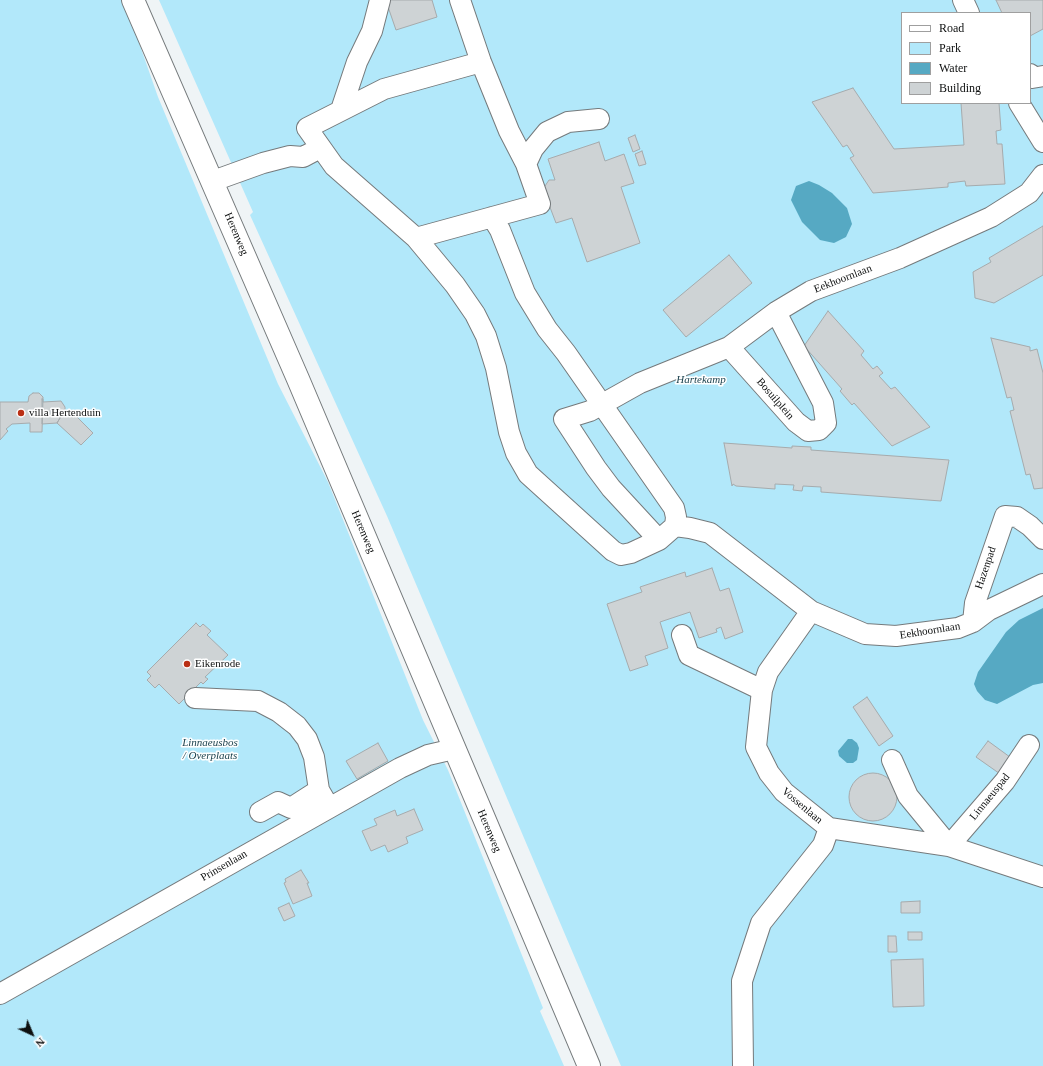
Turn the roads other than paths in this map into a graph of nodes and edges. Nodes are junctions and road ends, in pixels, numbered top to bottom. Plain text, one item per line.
1 (133, 0) edge
2 (380, 0) edge
3 (460, 0) edge
4 (963, 0) edge
5 (969, 12) edge
6 (482, 62) junction
7 (1031, 76) edge
8 (1043, 76) edge
9 (1020, 104) edge
10 (341, 110) junction
11 (599, 119) dead end
12 (1043, 142) edge
13 (320, 148) junction
14 (526, 164) junction
15 (1043, 175) edge
16 (213, 181) junction
17 (492, 218) junction
18 (416, 238) junction
19 (776, 312) junction
20 (729, 346) junction
21 (601, 404) junction
22 (675, 526) junction
23 (1043, 539) edge
24 (659, 540) junction
25 (1043, 584) edge
26 (811, 611) junction
27 (973, 622) junction
28 (682, 635) dead end
29 (762, 690) junction
30 (194, 698) dead end
31 (1030, 745) dead end
32 (454, 749) junction
33 (892, 760) dead end
34 (319, 790) junction
35 (329, 807) junction
36 (260, 812) dead end
37 (829, 828) junction
38 (949, 846) junction
39 (1043, 877) edge
40 (0, 994) edge
41 (589, 1066) edge
42 (743, 1066) edge

1 - 16 main road, Herenweg
2 - 10 street
3 - 6 street
4 - 5 street
6 - 10 street
6 - 14 street
7 - 8 street
9 - 12 street
10 - 13 street
11 - 14 street
13 - 16 street
13 - 18 street
14 - 17 street
15 - 19 street, Eekhoornlaan
16 - 32 main road, Herenweg
17 - 18 street
17 - 21 street
18 - 24 street
19 - 20 street, Eekhoornlaan
19 - 20 street, Bosuilplein
20 - 21 street, Eekhoornlaan
21 - 22 street
21 - 24 street, Eekhoornlaan
22 - 24 street
22 - 26 street, Eekhoornlaan
23 - 27 street, Hazenpad
25 - 27 street, Eekhoornlaan
26 - 27 street, Eekhoornlaan
26 - 29 street, Vossenlaan
28 - 29 street
29 - 37 street, Vossenlaan
30 - 34 street
31 - 38 street, Linnaeuspad
32 - 35 street, Prinsenlaan
32 - 41 main road, Herenweg
33 - 38 street
34 - 35 street
34 - 36 street
35 - 40 street, Prinsenlaan
37 - 38 street
37 - 42 street, Vossenlaan
38 - 39 street

